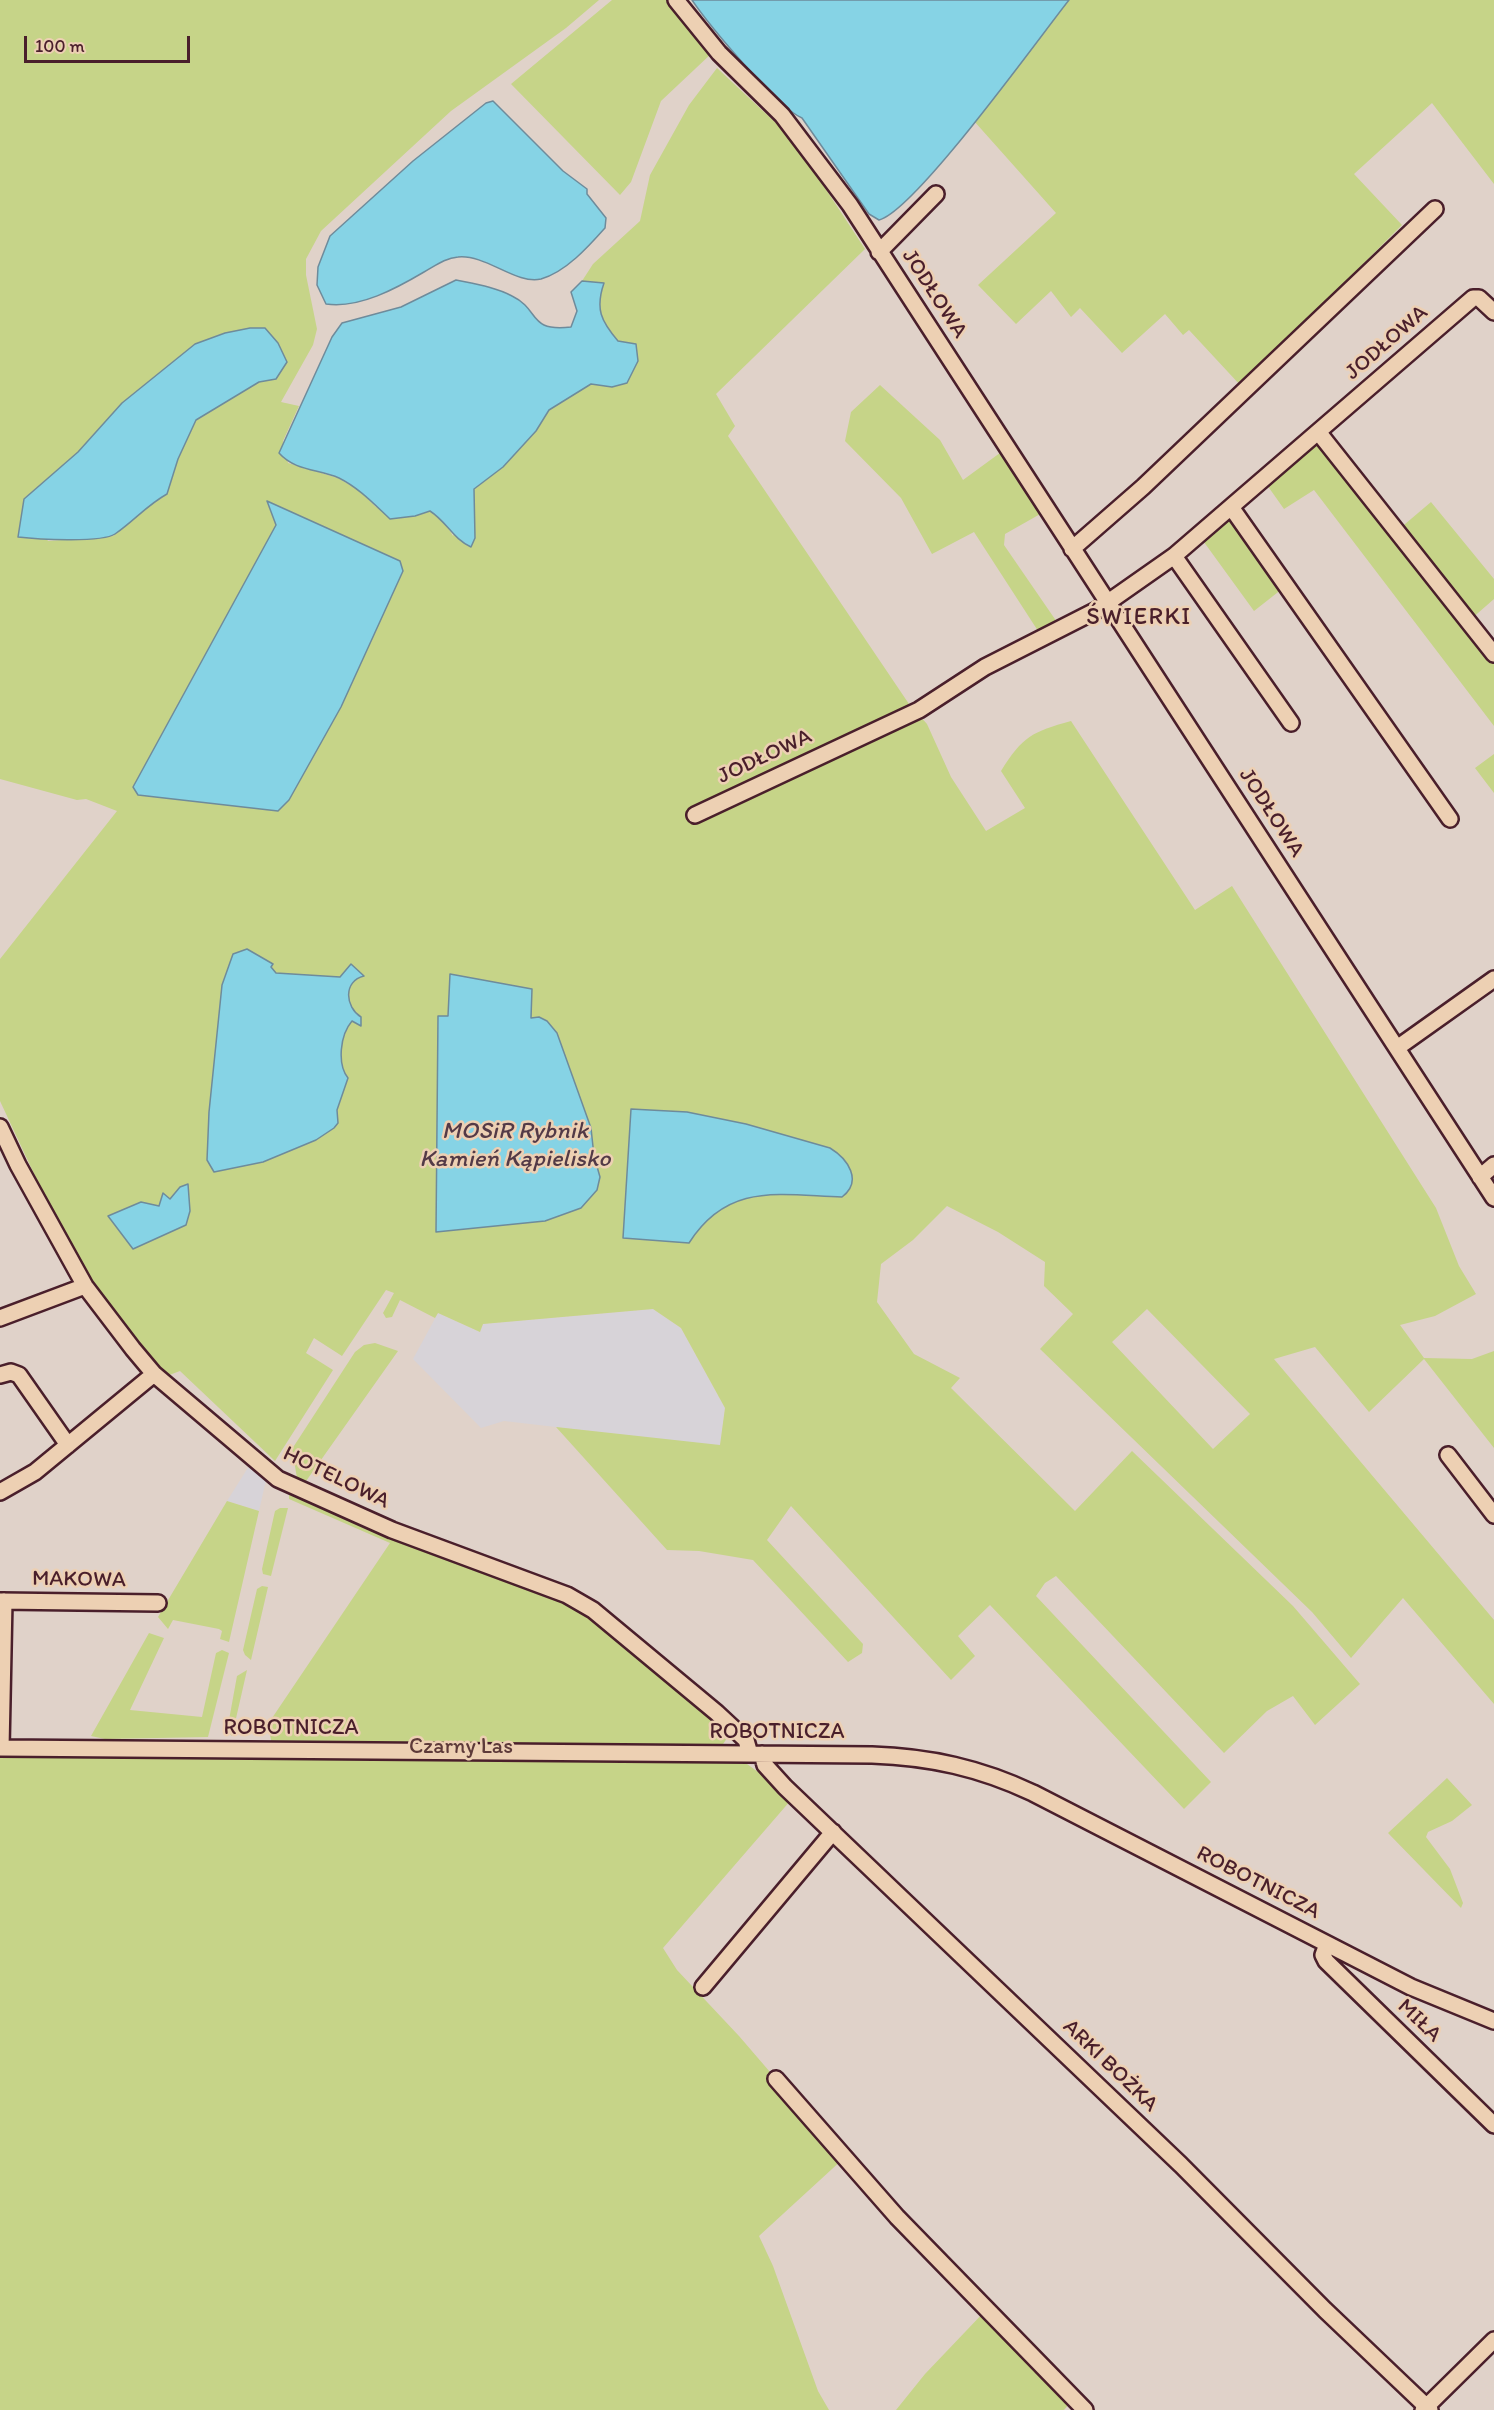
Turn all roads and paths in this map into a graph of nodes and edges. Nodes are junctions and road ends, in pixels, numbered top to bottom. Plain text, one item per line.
1 (676, 0) edge
2 (936, 194) dead end
3 (1435, 209) dead end
4 (879, 252) junction
5 (1494, 312) edge
6 (1319, 433) junction
7 (1231, 507) junction
8 (1072, 549) junction
9 (1174, 556) junction
10 (1108, 603) junction
11 (1494, 654) edge
12 (1291, 723) dead end
13 (695, 815) dead end
14 (1450, 819) dead end
15 (1494, 979) edge
16 (1397, 1048) junction
17 (0, 1127) edge
18 (1494, 1165) edge
19 (1480, 1177) junction
20 (1494, 1198) edge
21 (85, 1286) junction
22 (0, 1318) edge
23 (154, 1374) junction
24 (0, 1375) edge
25 (68, 1445) junction
26 (1448, 1455) dead end
27 (0, 1492) edge
28 (1494, 1515) edge
29 (2, 1601) edge
30 (158, 1603) dead end
31 (1, 1748) edge
32 (756, 1754) junction
33 (833, 1832) junction
34 (1327, 1944) junction
35 (703, 1987) dead end
36 (1494, 2021) edge
37 (776, 2079) dead end
38 (1494, 2125) edge
39 (1494, 2340) edge
40 (1426, 2409) edge
41 (1085, 2410) edge

1 - 4 street, JODŁOWA
2 - 4 street, JODŁOWA
3 - 8 street
4 - 8 street, JODŁOWA
5 - 6 street, JODŁOWA
6 - 7 street, JODŁOWA
6 - 11 street
7 - 9 street, JODŁOWA
7 - 14 street
8 - 10 street, JODŁOWA
9 - 10 street, JODŁOWA
9 - 12 street
10 - 13 street, JODŁOWA
10 - 16 street, JODŁOWA
15 - 16 street
16 - 19 street, JODŁOWA
17 - 21 street, HOTELOWA
18 - 19 street
19 - 20 street, JODŁOWA
21 - 22 street
21 - 23 street, HOTELOWA
23 - 25 street
23 - 32 street, HOTELOWA
24 - 25 street
25 - 27 street
26 - 28 street
29 - 30 street, MAKOWA
29 - 31 street
31 - 32 street, ROBOTNICZA
32 - 33 street, ARKI BOŻKA
32 - 34 street, ROBOTNICZA
33 - 35 street
33 - 40 street, ARKI BOŻKA
34 - 36 street, ROBOTNICZA
34 - 38 street, MIŁA
37 - 41 street
39 - 40 street

